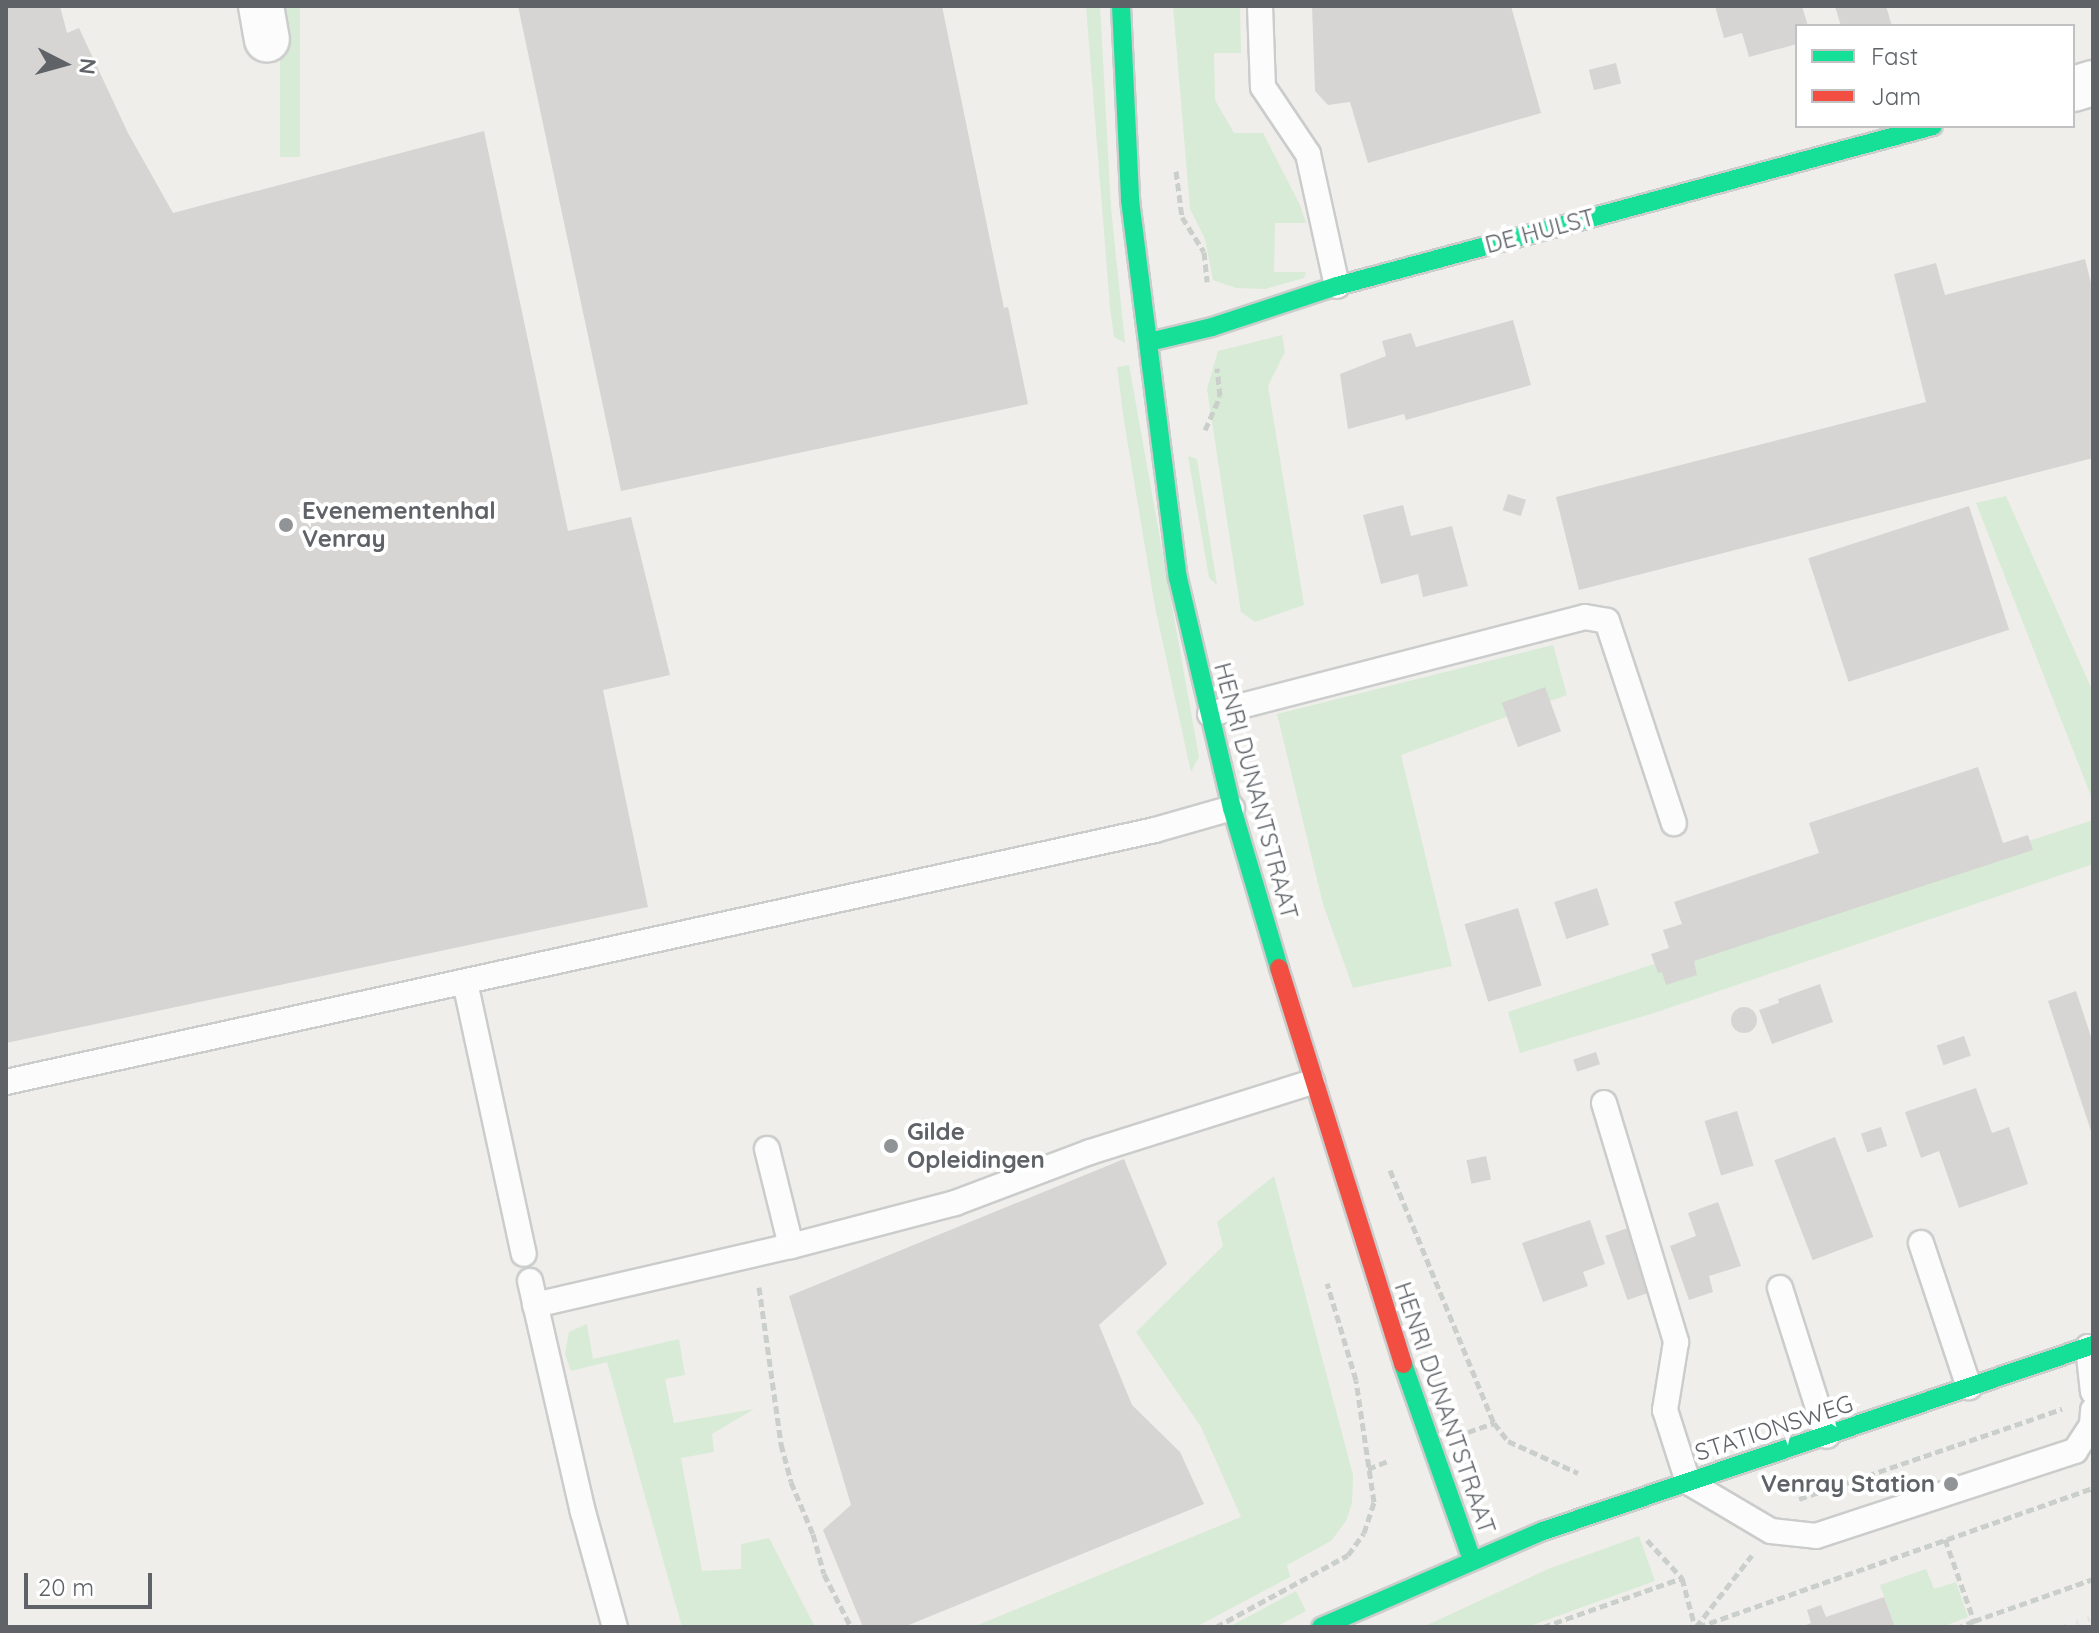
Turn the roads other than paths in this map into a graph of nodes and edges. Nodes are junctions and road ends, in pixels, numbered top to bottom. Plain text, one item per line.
1 (1121, 6) edge
2 (1260, 6) edge
3 (1926, 128) edge
4 (1337, 286) junction
5 (1149, 342) junction
6 (1210, 714) junction
7 (1232, 808) junction
8 (1674, 823) dead end
9 (465, 982) junction
10 (6, 1082) edge
11 (1312, 1082) junction
12 (1604, 1103) dead end
13 (767, 1149) dead end
14 (1921, 1243) dead end
15 (791, 1246) junction
16 (524, 1254) dead end
17 (530, 1281) dead end
18 (1780, 1288) dead end
19 (535, 1305) junction
20 (2090, 1346) edge
21 (1969, 1387) junction
22 (2093, 1392) edge
23 (2093, 1410) edge
24 (1827, 1436) junction
25 (1688, 1482) junction
26 (1472, 1560) junction
27 (615, 1627) edge
28 (1321, 1627) edge

1 - 5 street, HENRI DUNANTSTRAAT
2 - 4 lane
3 - 4 street, DE HULST
4 - 5 street, DE HULST
5 - 6 street, HENRI DUNANTSTRAAT
6 - 7 street, HENRI DUNANTSTRAAT
6 - 8 lane
7 - 9 lane
7 - 11 street, HENRI DUNANTSTRAAT
9 - 10 lane
9 - 16 lane
11 - 15 lane
11 - 26 street, HENRI DUNANTSTRAAT
12 - 25 lane
13 - 15 lane
14 - 21 lane
15 - 19 lane
17 - 19 lane
18 - 24 lane
19 - 27 lane
20 - 21 street, STATIONSWEG
20 - 22 lane
21 - 24 street, STATIONSWEG
23 - 25 lane
24 - 25 street, STATIONSWEG
25 - 26 street, STATIONSWEG
26 - 28 street, STATIONSWEG

